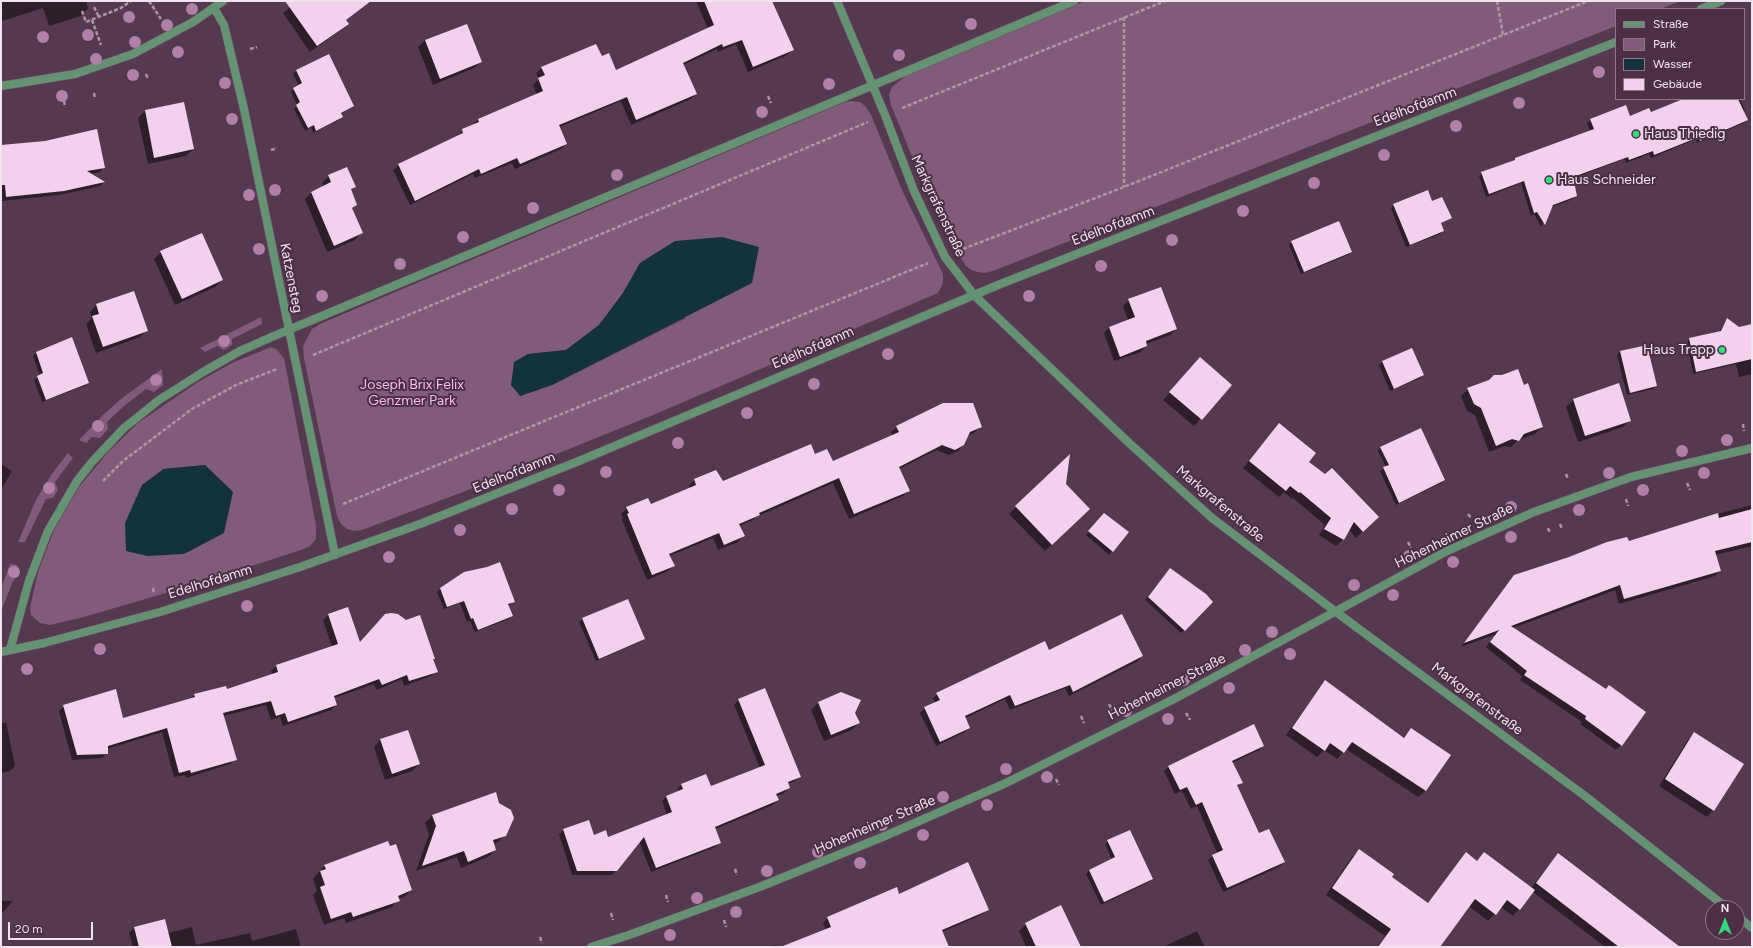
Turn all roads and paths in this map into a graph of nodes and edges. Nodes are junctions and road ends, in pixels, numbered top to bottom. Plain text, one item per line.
1 (131, 1) edge
2 (149, 1) edge
3 (223, 1) edge
4 (837, 1) edge
5 (1074, 1) edge
6 (1165, 1) edge
7 (1497, 1) edge
8 (1588, 1) edge
9 (1721, 1) edge
10 (94, 7) dead end
11 (214, 8) junction
12 (1704, 8) edge
13 (82, 11) dead end
14 (159, 16) dead end
15 (99, 18) junction
16 (1124, 18) junction
17 (92, 20) junction
18 (1503, 35) junction
19 (1615, 42) edge
20 (100, 44) dead end
21 (257, 47) dead end
22 (250, 49) dead end
23 (146, 74) dead end
24 (148, 79) dead end
25 (1, 86) edge
26 (872, 86) junction
27 (94, 93) dead end
28 (768, 96) dead end
29 (95, 99) dead end
30 (64, 101) dead end
31 (771, 103) dead end
32 (65, 107) dead end
33 (899, 109) dead end
34 (874, 120) dead end
35 (278, 148) dead end
36 (271, 150) dead end
37 (1124, 187) junction
38 (957, 252) dead end
39 (930, 263) dead end
40 (974, 295) junction
41 (288, 331) junction
42 (312, 355) dead end
43 (280, 368) dead end
44 (1743, 424) dead end
45 (1744, 431) dead end
46 (1752, 448) edge
47 (1566, 474) dead end
48 (1568, 479) dead end
49 (1687, 481) dead end
50 (98, 486) dead end
51 (1690, 490) dead end
52 (1625, 498) dead end
53 (342, 504) dead end
54 (1628, 506) dead end
55 (1468, 514) dead end
56 (1471, 518) dead end
57 (1560, 524) dead end
58 (1548, 528) dead end
59 (1562, 529) dead end
60 (1550, 533) dead end
61 (1408, 542) dead end
62 (1411, 548) dead end
63 (335, 555) junction
64 (1336, 612) junction
65 (10, 650) junction
66 (1, 652) edge
67 (1109, 704) dead end
68 (1112, 710) dead end
69 (1185, 712) dead end
70 (1081, 716) dead end
71 (1190, 720) dead end
72 (1084, 724) dead end
73 (1056, 779) dead end
74 (1059, 785) dead end
75 (735, 869) dead end
76 (737, 875) dead end
77 (666, 895) dead end
78 (1717, 900) edge
79 (668, 902) dead end
80 (611, 913) dead end
81 (724, 919) dead end
82 (613, 920) dead end
83 (726, 927) dead end
84 (540, 936) dead end
85 (542, 943) dead end
86 (591, 947) edge

1 - 15 path
2 - 14 path
3 - 11 street
4 - 26 street, Markgrafenstraße
5 - 26 street
6 - 16 path
7 - 18 path
8 - 18 path
9 - 12 street
10 - 15 path
11 - 25 street
11 - 41 street, Katzensteg
13 - 17 path
15 - 17 path
16 - 33 path
16 - 37 path
17 - 20 path
18 - 37 path
19 - 40 street, Edelhofdamm
21 - 22 path
23 - 24 path
26 - 40 street, Markgrafenstraße
26 - 41 street
27 - 29 path
28 - 31 path
30 - 32 path
34 - 42 path
35 - 36 path
37 - 38 path
39 - 53 path
40 - 63 street, Edelhofdamm
40 - 64 street, Markgrafenstraße
41 - 63 street, Katzensteg
41 - 65 street
43 - 50 path
44 - 45 path
46 - 64 street, Hohenheimer Straße
47 - 48 path
49 - 51 path
52 - 54 path
55 - 56 path
57 - 59 path
58 - 60 path
61 - 62 path
63 - 65 street, Edelhofdamm
64 - 78 street, Markgrafenstraße
64 - 86 street, Hohenheimer Straße
65 - 66 street, Edelhofdamm
67 - 68 path
69 - 71 path
70 - 72 path
73 - 74 path
75 - 76 path
77 - 79 path
80 - 82 path
81 - 83 path
84 - 85 path

